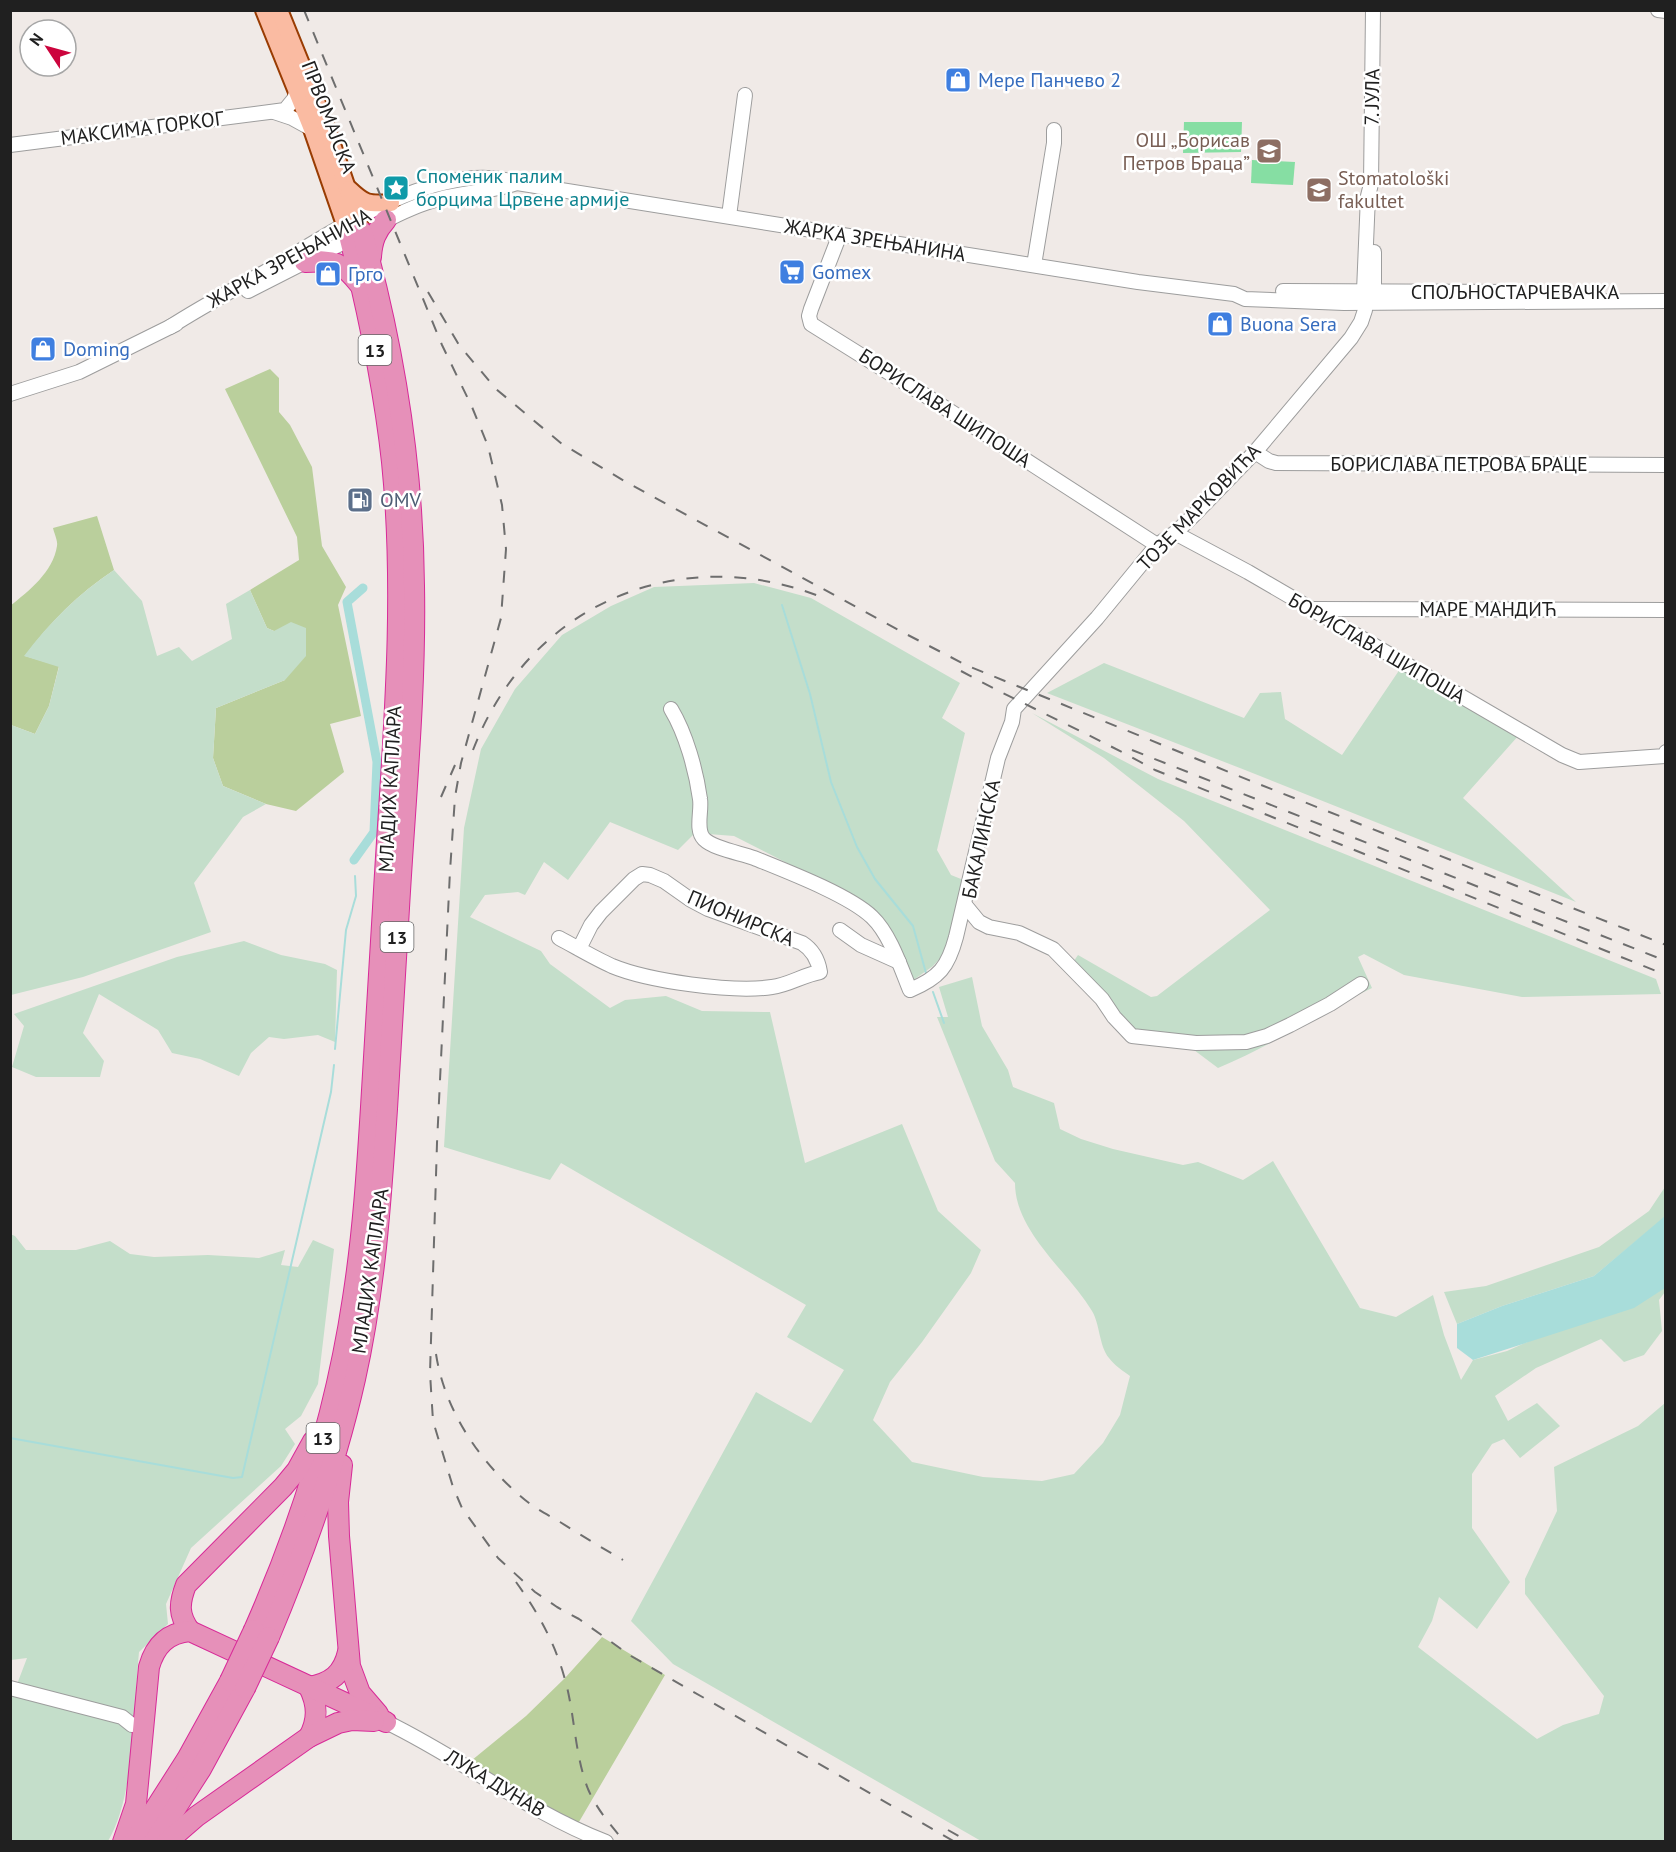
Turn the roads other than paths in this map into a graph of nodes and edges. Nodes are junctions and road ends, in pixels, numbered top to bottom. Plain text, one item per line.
1 (264, 10) edge
2 (279, 10) edge
3 (1372, 10) edge
4 (1659, 10) edge
5 (1665, 10) edge
6 (297, 90) junction
7 (745, 95) dead end
8 (274, 112) junction
9 (312, 129) junction
10 (1054, 130) dead end
11 (10, 145) edge
12 (1371, 184) junction
13 (347, 187) junction
14 (389, 211) junction
15 (729, 216) junction
16 (354, 228) junction
17 (840, 234) junction
18 (305, 262) junction
19 (371, 262) junction
20 (1034, 265) junction
21 (1374, 266) junction
22 (362, 287) junction
23 (1398, 291) junction
24 (1665, 293) edge
25 (1234, 294) junction
26 (1369, 297) junction
27 (1665, 301) edge
28 (1347, 303) junction
29 (1359, 326) junction
30 (170, 327) junction
31 (10, 394) edge
32 (1255, 452) junction
33 (1665, 465) edge
34 (1175, 533) junction
35 (1157, 545) junction
36 (1310, 609) junction
37 (1665, 610) edge
38 (1014, 708) joint
39 (671, 709) dead end
40 (1665, 752) edge
41 (1665, 756) edge
42 (965, 905) junction
43 (840, 930) dead end
44 (559, 938) dead end
45 (579, 949) junction
46 (899, 962) junction
47 (1361, 984) dead end
48 (345, 1342) junction
49 (356, 1377) junction
50 (190, 1631) junction
51 (261, 1634) junction
52 (349, 1649) junction
53 (237, 1685) junction
54 (309, 1687) junction
55 (10, 1688) edge
56 (386, 1722) junction
57 (132, 1725) dead end
58 (309, 1737) junction
59 (123, 1842) edge
60 (134, 1842) edge
61 (154, 1842) edge
62 (167, 1842) edge
63 (606, 1842) edge

1 - 6 main road, ПРВОМАЈСКА / 13
2 - 13 main road, ПРВОМАЈСКА / 13
3 - 12 street, 7. ЈУЛА
4 - 5 street
6 - 8 street
6 - 9 main road, ПРВОМАЈСКА / 13
7 - 15 street
8 - 9 street
8 - 11 street, МАКСИМА ГОРКОГ
9 - 16 main road, ПРВОМАЈСКА / 13
10 - 20 street
12 - 21 street, 7. ЈУЛА
12 - 26 street, 7. ЈУЛА
13 - 14 main road
13 - 16 main road, ПРВОМАЈСКА / 13
14 - 15 street, ЖАРКА ЗРЕЊАНИНА
14 - 16 street, ЖАРКА ЗРЕЊАНИНА
14 - 19 highway
15 - 17 street, ЖАРКА ЗРЕЊАНИНА
16 - 18 street, ЖАРКА ЗРЕЊАНИНА
16 - 19 highway, 13
16 - 22 highway, МЛАДИХ КАПЛАРА / 13
16 - 30 street, ЖАРКА ЗРЕЊАНИНА
17 - 20 street, ЖАРКА ЗРЕЊАНИНА
17 - 35 street, БОРИСЛАВА ШИПОША
18 - 22 highway
18 - 30 street, ЖАРКА ЗРЕЊАНИНА
19 - 49 highway, МЛАДИХ КАПЛАРА / 13
20 - 25 street, ЖАРКА ЗРЕЊАНИНА
21 - 23 street
21 - 26 street, 7. ЈУЛА
22 - 48 highway, МЛАДИХ КАПЛАРА / 13
23 - 24 street, СПОЉНОСТАРЧЕВАЧКА
23 - 26 street, СПОЉНОСТАРЧЕВАЧКА
25 - 26 street, ЖАРКА ЗРЕЊАНИНА
25 - 28 street, ЖАРКА ЗРЕЊАНИНА
26 - 27 street, СПОЉНОСТАРЧЕВАЧКА
26 - 28 street, ЖАРКА ЗРЕЊАНИНА
26 - 29 street, ТОЗЕ МАРКОВИЋА
28 - 29 street
29 - 32 street, ТОЗЕ МАРКОВИЋА
30 - 31 street, ЖАРКА ЗРЕЊАНИНА
32 - 33 street, БОРИСЛАВА ПЕТРОВА БРАЦЕ
32 - 34 street, ТОЗЕ МАРКОВИЋА
34 - 35 street, ТОЗЕ МАРКОВИЋА
34 - 36 street, БОРИСЛАВА ШИПОША
35 - 38 street, ТОЗЕ МАРКОВИЋА
36 - 37 street, МАРЕ МАНДИЋ
36 - 41 street, БОРИСЛАВА ШИПОША
38 - 42 street, БАКАЛИНСКА
39 - 46 street
40 - 41 street
42 - 46 street
42 - 47 street, БАКАЛИНСКА
43 - 46 street
44 - 45 street, ПИОНИРСКА
45 - 45 street, ПИОНИРСКА
48 - 50 highway
48 - 51 highway, 13
49 - 51 highway, 13
49 - 52 highway
50 - 54 highway
50 - 59 highway
51 - 53 highway, 13, bridge
52 - 54 highway
52 - 56 highway
53 - 60 highway, 13
53 - 61 highway, 13
54 - 56 highway
54 - 58 highway
55 - 57 street
56 - 58 highway
56 - 63 street, ЛУКА ДУНАВ
58 - 62 highway

